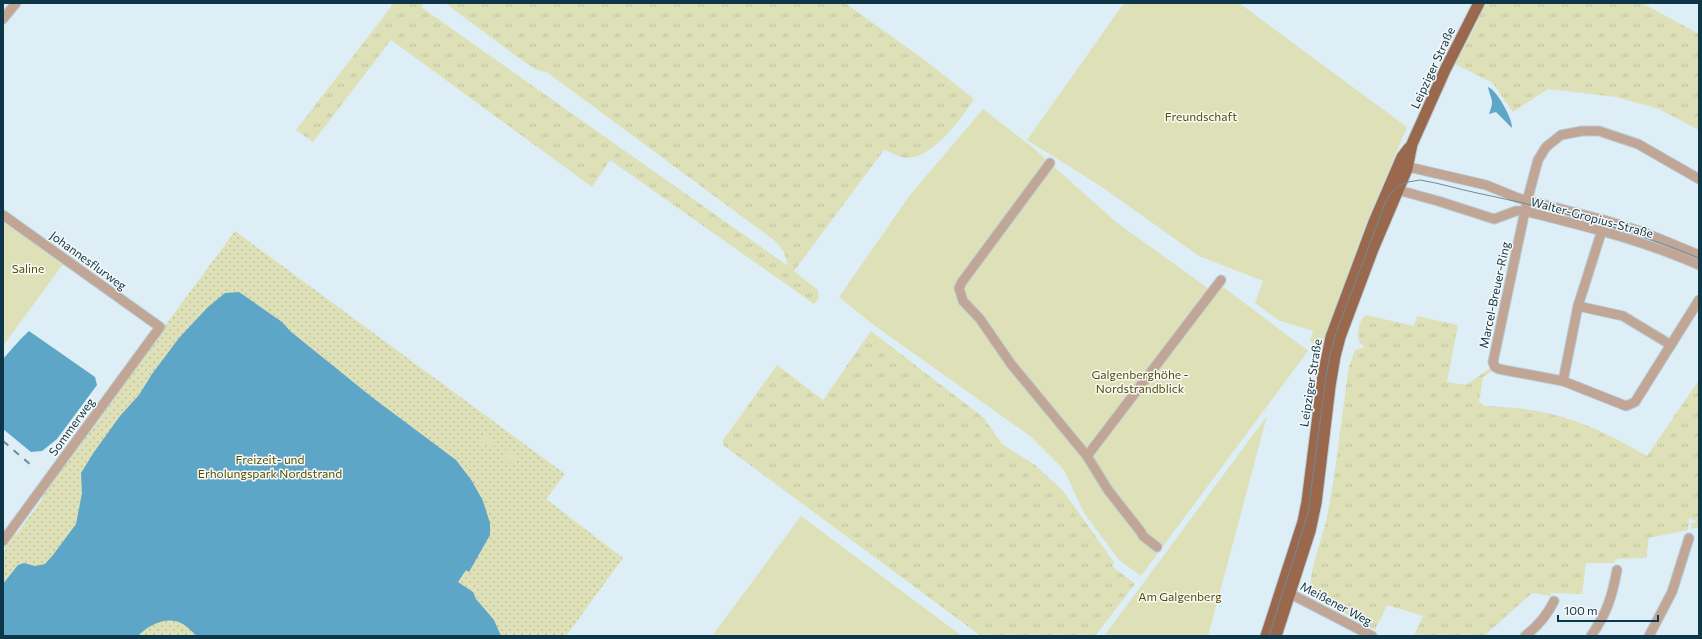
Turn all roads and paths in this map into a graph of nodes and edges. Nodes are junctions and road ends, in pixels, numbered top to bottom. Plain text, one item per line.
1 (16, 3) edge
2 (1479, 3) edge
3 (3, 19) edge
4 (1412, 144) junction
5 (1050, 163) dead end
6 (1407, 169) junction
7 (1394, 175) junction
8 (1699, 179) edge
9 (1398, 190) junction
10 (1527, 201) junction
11 (1525, 212) junction
12 (3, 215) edge
13 (1602, 230) junction
14 (1699, 255) edge
15 (1699, 264) edge
16 (1221, 280) dead end
17 (1699, 300) edge
18 (1578, 306) junction
19 (160, 327) joint
20 (1671, 345) junction
21 (1563, 381) junction
22 (1087, 456) junction
23 (4, 538) edge
24 (1689, 538) dead end
25 (1158, 547) dead end
26 (1617, 570) dead end
27 (1285, 591) junction
28 (1554, 601) dead end
29 (1266, 636) edge
30 (1276, 636) edge
31 (1372, 636) edge
32 (1525, 636) edge
33 (1590, 636) edge
34 (1649, 636) edge

1 - 3 street
2 - 4 main road, Leipziger Straße
4 - 6 main road, Leipziger Straße
4 - 7 main road, Leipziger Straße
5 - 22 street
6 - 7 street, Walter-Gropius-Straße
6 - 9 main road, Leipziger Straße
6 - 10 street, Walter-Gropius-Straße
7 - 9 street
7 - 27 main road, Leipziger Straße
8 - 10 street, Marcel-Breuer-Ring
9 - 11 street, Walter-Gropius-Straße
9 - 27 main road, Leipziger Straße
10 - 11 street, Marcel-Breuer-Ring
10 - 14 street, Walter-Gropius-Straße
11 - 13 street, Walter-Gropius-Straße
11 - 21 street, Marcel-Breuer-Ring
12 - 19 street, Johannesflurweg
13 - 15 street, Walter-Gropius-Straße
13 - 18 street
16 - 22 street
17 - 20 street, Marcel-Breuer-Ring
18 - 20 street
18 - 21 street
19 - 23 street, Sommerweg
20 - 21 street, Marcel-Breuer-Ring
22 - 25 street
24 - 34 street
26 - 33 street
27 - 29 main road, Leipziger Straße
27 - 30 main road, Leipziger Straße
27 - 31 street, Meißener Weg
28 - 32 street

